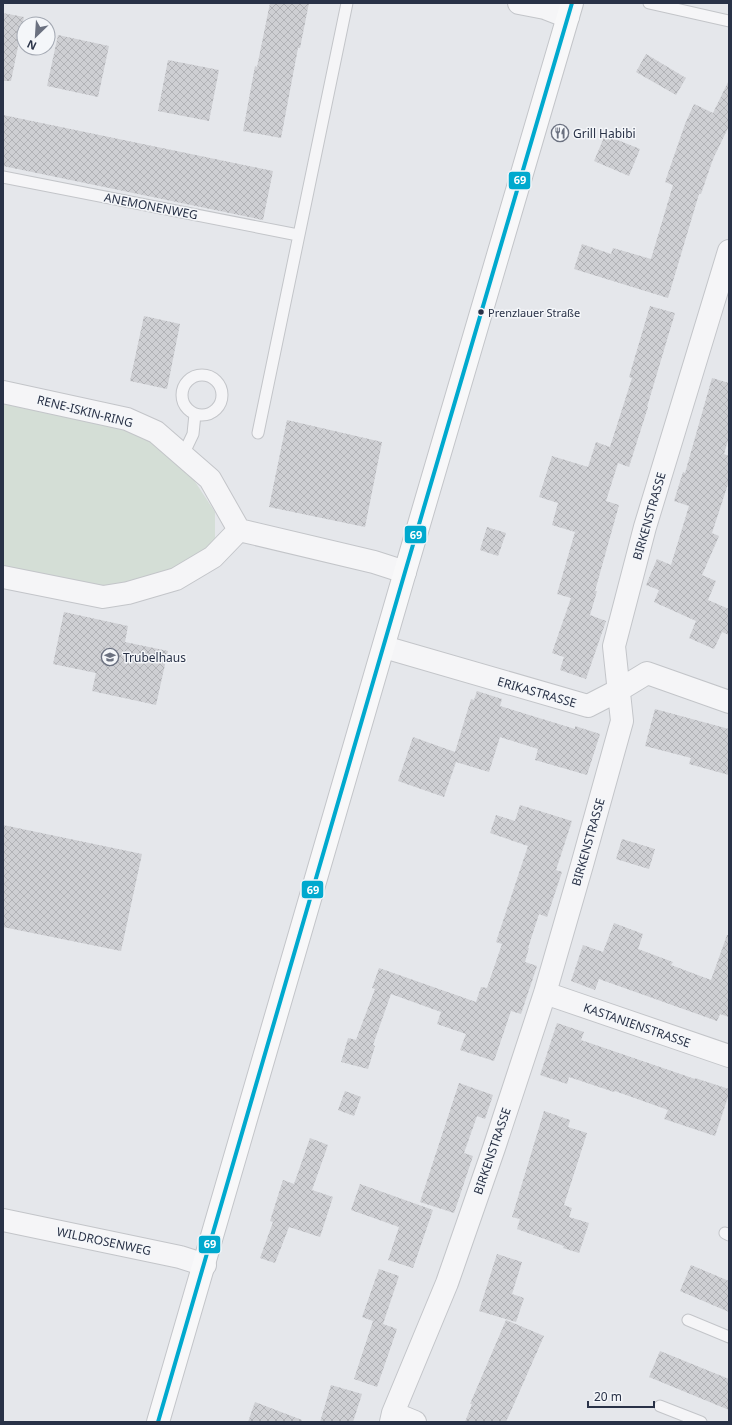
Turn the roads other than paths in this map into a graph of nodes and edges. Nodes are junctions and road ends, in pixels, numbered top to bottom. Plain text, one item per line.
1 (347, 3) edge
2 (519, 3) edge
3 (649, 3) edge
4 (570, 10) edge
5 (729, 21) edge
6 (3, 177) edge
7 (298, 235) junction
8 (729, 251) edge
9 (3, 392) edge
10 (195, 414) dead end
11 (258, 433) dead end
12 (183, 455) junction
13 (239, 530) junction
14 (405, 572) junction
15 (3, 577) edge
16 (384, 647) junction
17 (619, 690) junction
18 (729, 702) edge
19 (545, 993) junction
20 (729, 1056) edge
21 (3, 1220) edge
22 (204, 1265) junction
23 (688, 1320) dead end
24 (729, 1336) edge
25 (660, 1406) dead end
26 (392, 1417) edge
27 (158, 1422) edge
28 (415, 1422) edge
29 (701, 1422) edge

1 - 7 lane
2 - 4 street
3 - 5 lane
4 - 14 main road
6 - 7 lane, ANEMONENWEG
7 - 11 lane
8 - 17 street, BIRKENSTRASSE
9 - 12 street, RENE-ISKIN-RING
10 - 12 lane
12 - 13 street, RENE-ISKIN-RING
13 - 14 street
13 - 15 street
14 - 16 main road
16 - 17 street, ERIKASTRASSE
16 - 22 main road
17 - 18 street, ERIKASTRASSE
17 - 19 street, BIRKENSTRASSE
19 - 20 street, KASTANIENSTRASSE
19 - 26 street, BIRKENSTRASSE
21 - 22 street, WILDROSENWEG
22 - 27 main road
23 - 24 lane
25 - 29 lane
26 - 28 street

